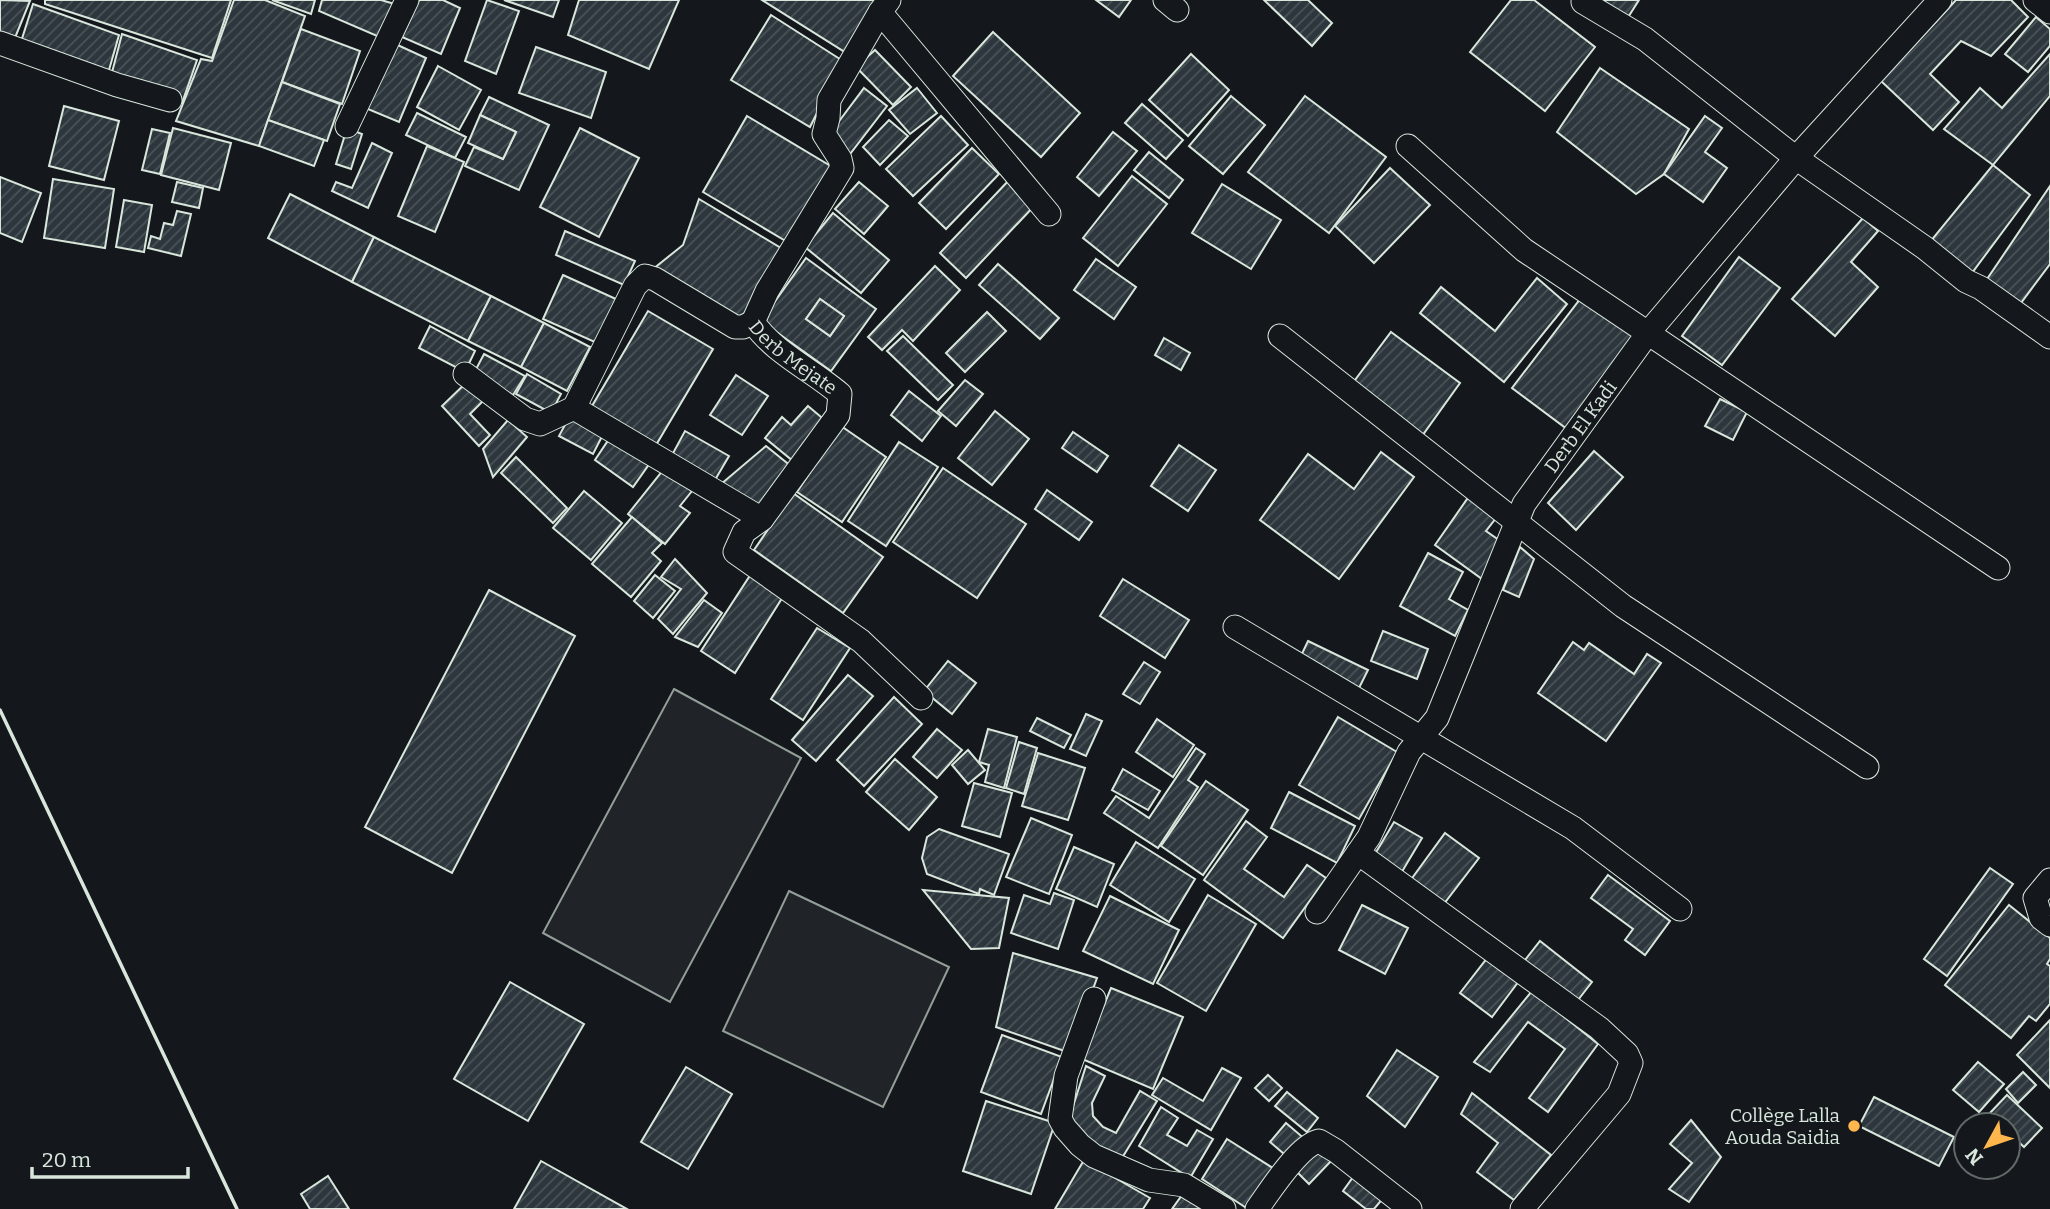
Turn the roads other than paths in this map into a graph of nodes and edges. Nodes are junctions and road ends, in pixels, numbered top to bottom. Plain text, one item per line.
1 (407, 0) edge
2 (1940, 0) edge
3 (2035, 0) edge
4 (1583, 2) dead end
5 (884, 6) edge
6 (2050, 12) edge
7 (0, 43) edge
8 (170, 100) dead end
9 (347, 126) dead end
10 (1408, 146) dead end
11 (1796, 158) junction
12 (1049, 214) dead end
13 (752, 322) junction
14 (1648, 333) junction
15 (1280, 336) dead end
16 (2050, 337) edge
17 (465, 374) dead end
18 (574, 408) junction
19 (762, 519) junction
20 (1516, 522) junction
21 (1998, 568) dead end
22 (1235, 627) dead end
23 (921, 698) dead end
24 (1421, 737) junction
25 (1867, 767) dead end
26 (1358, 853) junction
27 (2050, 880) edge
28 (1680, 909) dead end
29 (1317, 912) dead end
30 (2050, 925) edge
31 (1094, 999) dead end
32 (1224, 1209) edge
33 (1257, 1209) edge
34 (1410, 1209) edge
35 (1522, 1209) edge

1 - 9 lane
2 - 11 lane, Derb El Kadi
3 - 6 lane
4 - 11 lane
5 - 12 lane, Derb Mejate
5 - 13 lane, Derb Mejate
7 - 8 lane
10 - 14 lane
11 - 14 lane, Derb El Kadi
11 - 16 lane
13 - 18 lane
13 - 19 lane, Derb Mejate
14 - 20 lane, Derb El Kadi
14 - 21 lane
15 - 20 lane
17 - 18 lane
18 - 19 lane
19 - 23 lane, Derb Mejate
20 - 24 lane, Derb El Kadi
20 - 25 lane
22 - 24 lane
24 - 26 lane, Derb El Kadi
24 - 28 lane
26 - 29 lane, Derb El Kadi
26 - 35 lane
27 - 30 lane
31 - 32 lane
33 - 34 lane

